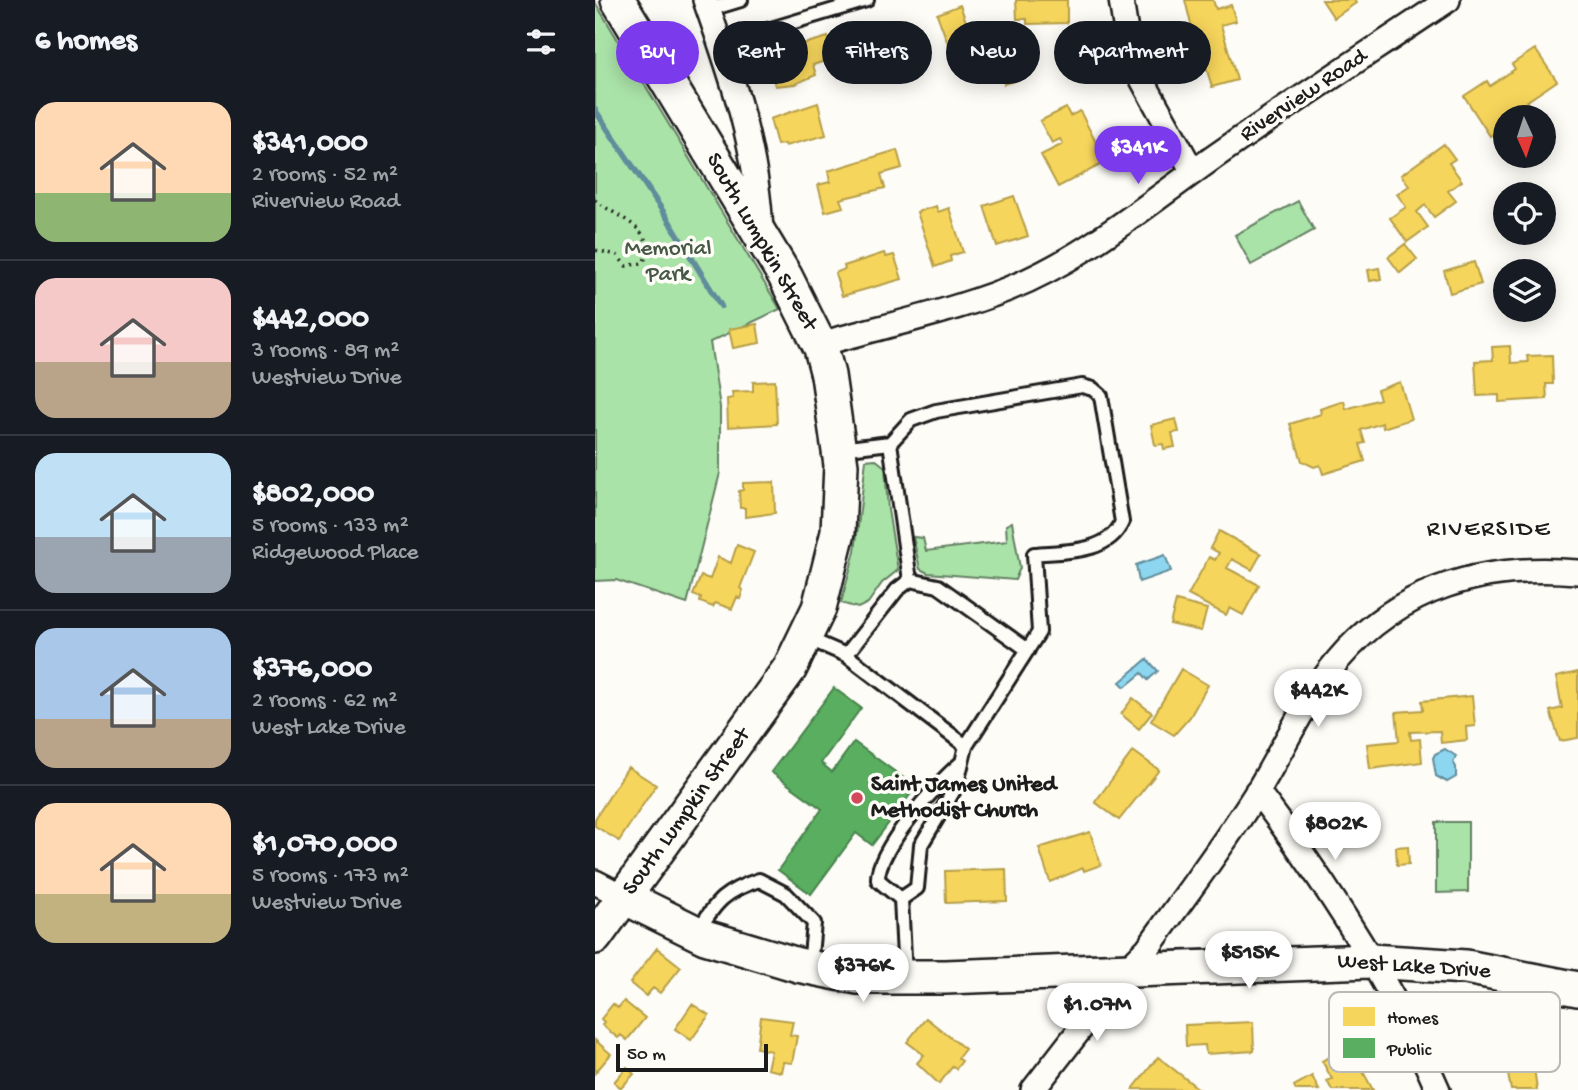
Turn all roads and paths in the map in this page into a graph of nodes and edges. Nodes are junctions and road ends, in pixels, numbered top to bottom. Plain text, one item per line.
1 (618, 0) edge
2 (741, 0) edge
3 (867, 0) edge
4 (1121, 0) edge
5 (1448, 0) edge
6 (707, 5) edge
7 (797, 21) edge
8 (713, 22) edge
9 (732, 84) edge
10 (1192, 172) junction
11 (595, 200) edge
12 (761, 236) junction
13 (595, 250) edge
14 (821, 348) junction
15 (890, 443) junction
16 (840, 449) junction
17 (1578, 572) edge
18 (910, 580) junction
19 (807, 638) junction
20 (1028, 650) junction
21 (846, 655) junction
22 (966, 746) junction
23 (960, 764) junction
24 (1257, 791) junction
25 (595, 882) edge
26 (624, 897) junction
27 (901, 899) junction
28 (697, 932) junction
29 (595, 937) edge
30 (1370, 961) junction
31 (810, 968) junction
32 (1127, 969) junction
33 (905, 978) junction
34 (1389, 992) edge
35 (1577, 994) edge
36 (1431, 1072) edge
37 (1033, 1090) edge
38 (1439, 1090) edge

1 - 12 main road, South Lumpkin Street
2 - 6 lane
3 - 7 lane
4 - 10 street
5 - 10 street, Riverview Road
6 - 8 street
9 - 12 street
10 - 14 street, Riverview Road
11 - 13 path
12 - 14 main road, South Lumpkin Street
14 - 16 main road, South Lumpkin Street
15 - 16 lane
15 - 18 lane
15 - 20 lane
16 - 19 main road, South Lumpkin Street
17 - 24 street
18 - 20 lane
18 - 21 lane
19 - 21 lane
19 - 26 main road, South Lumpkin Street
20 - 22 lane
21 - 22 lane
22 - 23 lane
23 - 27 lane
23 - 27 lane
24 - 30 street
24 - 32 street
25 - 26 street, West Lake Drive
26 - 28 main road, West Lake Drive
26 - 29 main road, South Lumpkin Street
27 - 33 lane
28 - 31 main road, West Lake Drive
28 - 31 lane
30 - 32 main road, West Lake Drive
30 - 34 street
30 - 35 main road, West Lake Drive
31 - 33 main road, West Lake Drive
32 - 33 main road, West Lake Drive
32 - 37 street
36 - 38 street

